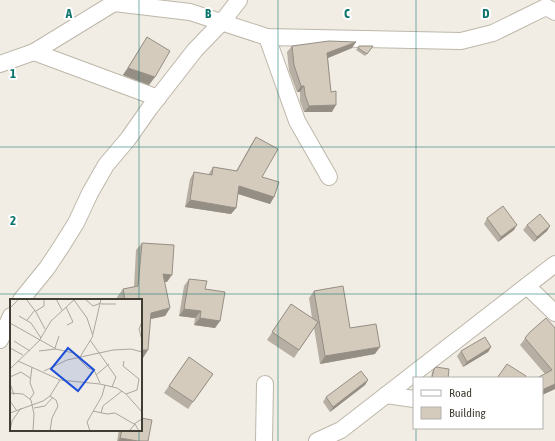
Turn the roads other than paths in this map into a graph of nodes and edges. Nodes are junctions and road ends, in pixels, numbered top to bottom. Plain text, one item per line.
1 (238, 1) edge
2 (555, 12) edge
3 (222, 22) junction
4 (267, 37) junction
5 (34, 52) junction
6 (0, 64) edge
7 (158, 98) junction
8 (329, 177) dead end
9 (555, 264) edge
10 (526, 286) junction
11 (22, 299) edge
12 (555, 313) edge
13 (10, 318) edge
14 (0, 340) edge
15 (265, 384) dead end
16 (386, 395) junction
17 (413, 399) edge
18 (264, 441) edge
19 (317, 441) edge

1 - 3 street
2 - 4 street
3 - 4 street
3 - 5 street
3 - 7 street
4 - 8 street
5 - 6 street
5 - 7 street
7 - 11 street
9 - 10 street
10 - 12 street
10 - 16 street
13 - 14 street
15 - 18 street
16 - 17 street
16 - 19 street

